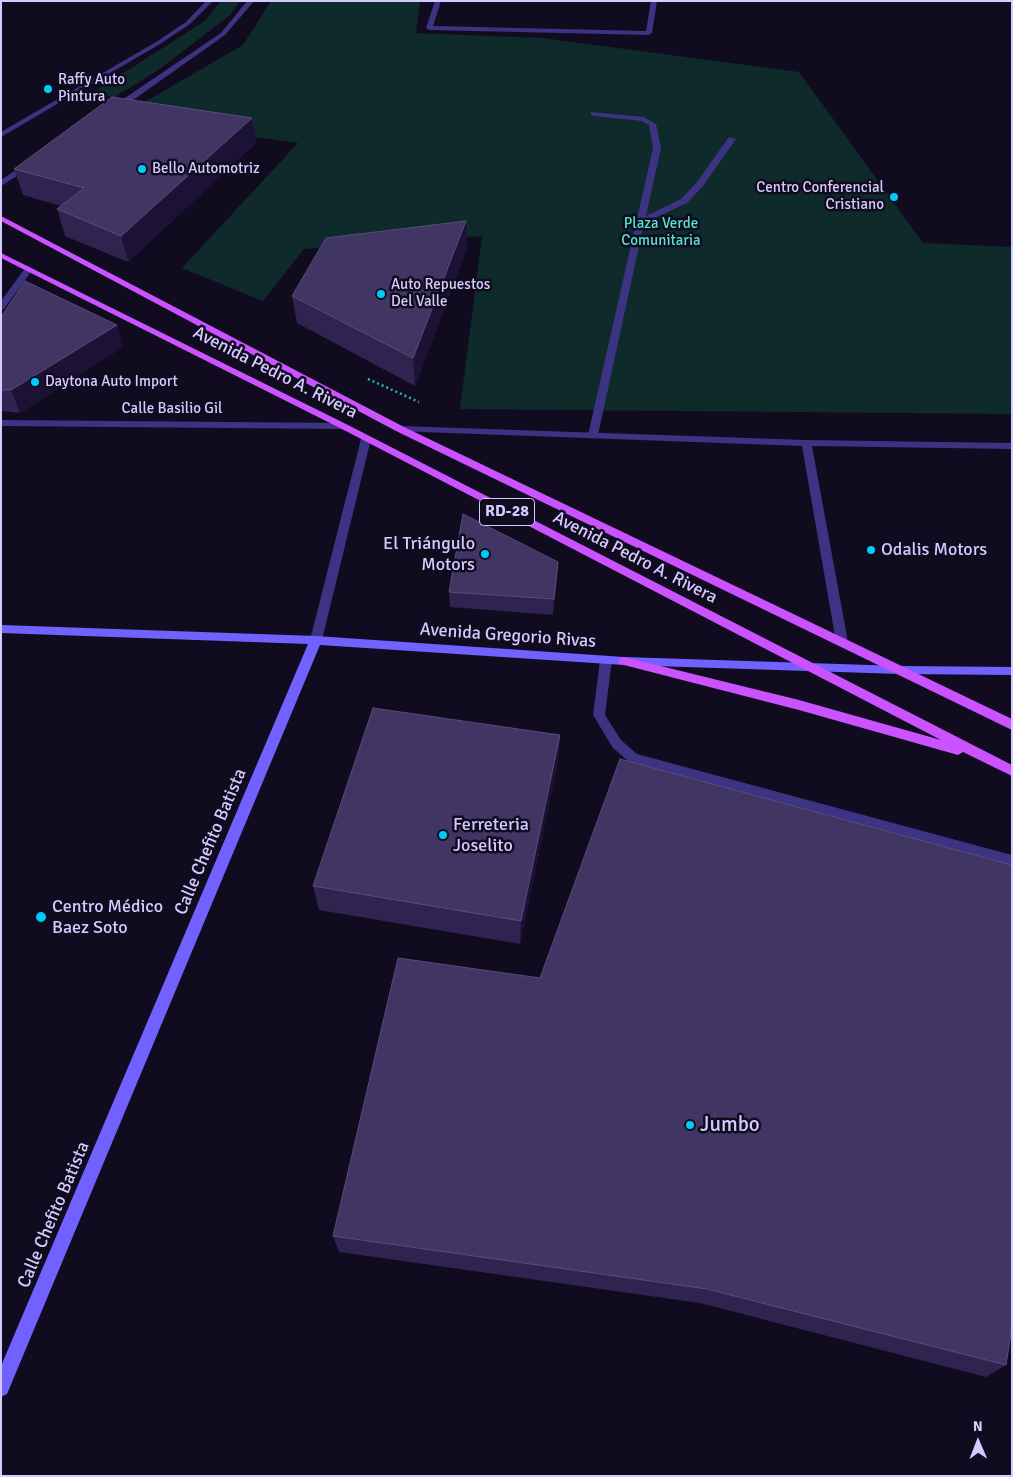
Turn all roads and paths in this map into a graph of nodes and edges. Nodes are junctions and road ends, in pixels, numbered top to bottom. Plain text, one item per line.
1 (210, 1) edge
2 (250, 1) edge
3 (438, 1) edge
4 (654, 1) edge
5 (108, 114) edge
6 (594, 114) dead end
7 (1, 134) edge
8 (732, 140) dead end
9 (34, 163) edge
10 (1, 184) edge
11 (1, 218) edge
12 (640, 222) junction
13 (1, 255) edge
14 (29, 269) junction
15 (1, 307) edge
16 (362, 376) dead end
17 (425, 405) dead end
18 (1, 423) edge
19 (343, 426) junction
20 (400, 429) junction
21 (593, 435) junction
22 (366, 439) junction
23 (806, 443) junction
24 (1012, 446) edge
25 (1, 629) edge
26 (316, 640) junction
27 (842, 642) junction
28 (606, 660) junction
29 (624, 660) junction
30 (806, 666) junction
31 (900, 670) junction
32 (1012, 671) edge
33 (1012, 725) edge
34 (987, 759) junction
35 (1012, 772) edge
36 (1012, 861) edge
37 (1, 1388) edge

1 - 7 street
2 - 5 street
3 - 4 street
6 - 12 street
8 - 12 street
9 - 10 street
11 - 20 main road, Avenida Pedro A. Rivera / RD-28
12 - 21 street
13 - 14 main road, Avenida Pedro A. Rivera / RD-28
14 - 15 street
14 - 19 main road, Avenida Pedro A. Rivera / RD-28
16 - 17 path
18 - 19 street, Calle Basilio Gil
19 - 22 main road, Avenida Pedro A. Rivera / RD-28
20 - 21 street
20 - 27 main road, Avenida Pedro A. Rivera / RD-28
21 - 23 street
22 - 26 street, Calle Chefito Batista
22 - 30 main road, Avenida Pedro A. Rivera / RD-28
23 - 24 street
23 - 27 street
25 - 26 main road, Avenida Gregorio Rivas
26 - 28 main road, Avenida Gregorio Rivas
26 - 37 main road, Calle Chefito Batista
27 - 31 main road, Avenida Pedro A. Rivera / RD-28
28 - 29 main road, Avenida Gregorio Rivas
28 - 36 street
29 - 30 main road, Avenida Gregorio Rivas
29 - 34 main road
30 - 31 main road, Avenida Gregorio Rivas
30 - 34 main road, Avenida Pedro A. Rivera / RD-28
31 - 32 main road, Avenida Gregorio Rivas
31 - 33 main road, Avenida Pedro A. Rivera / RD-28
34 - 35 main road, Avenida Pedro A. Rivera / RD-28

